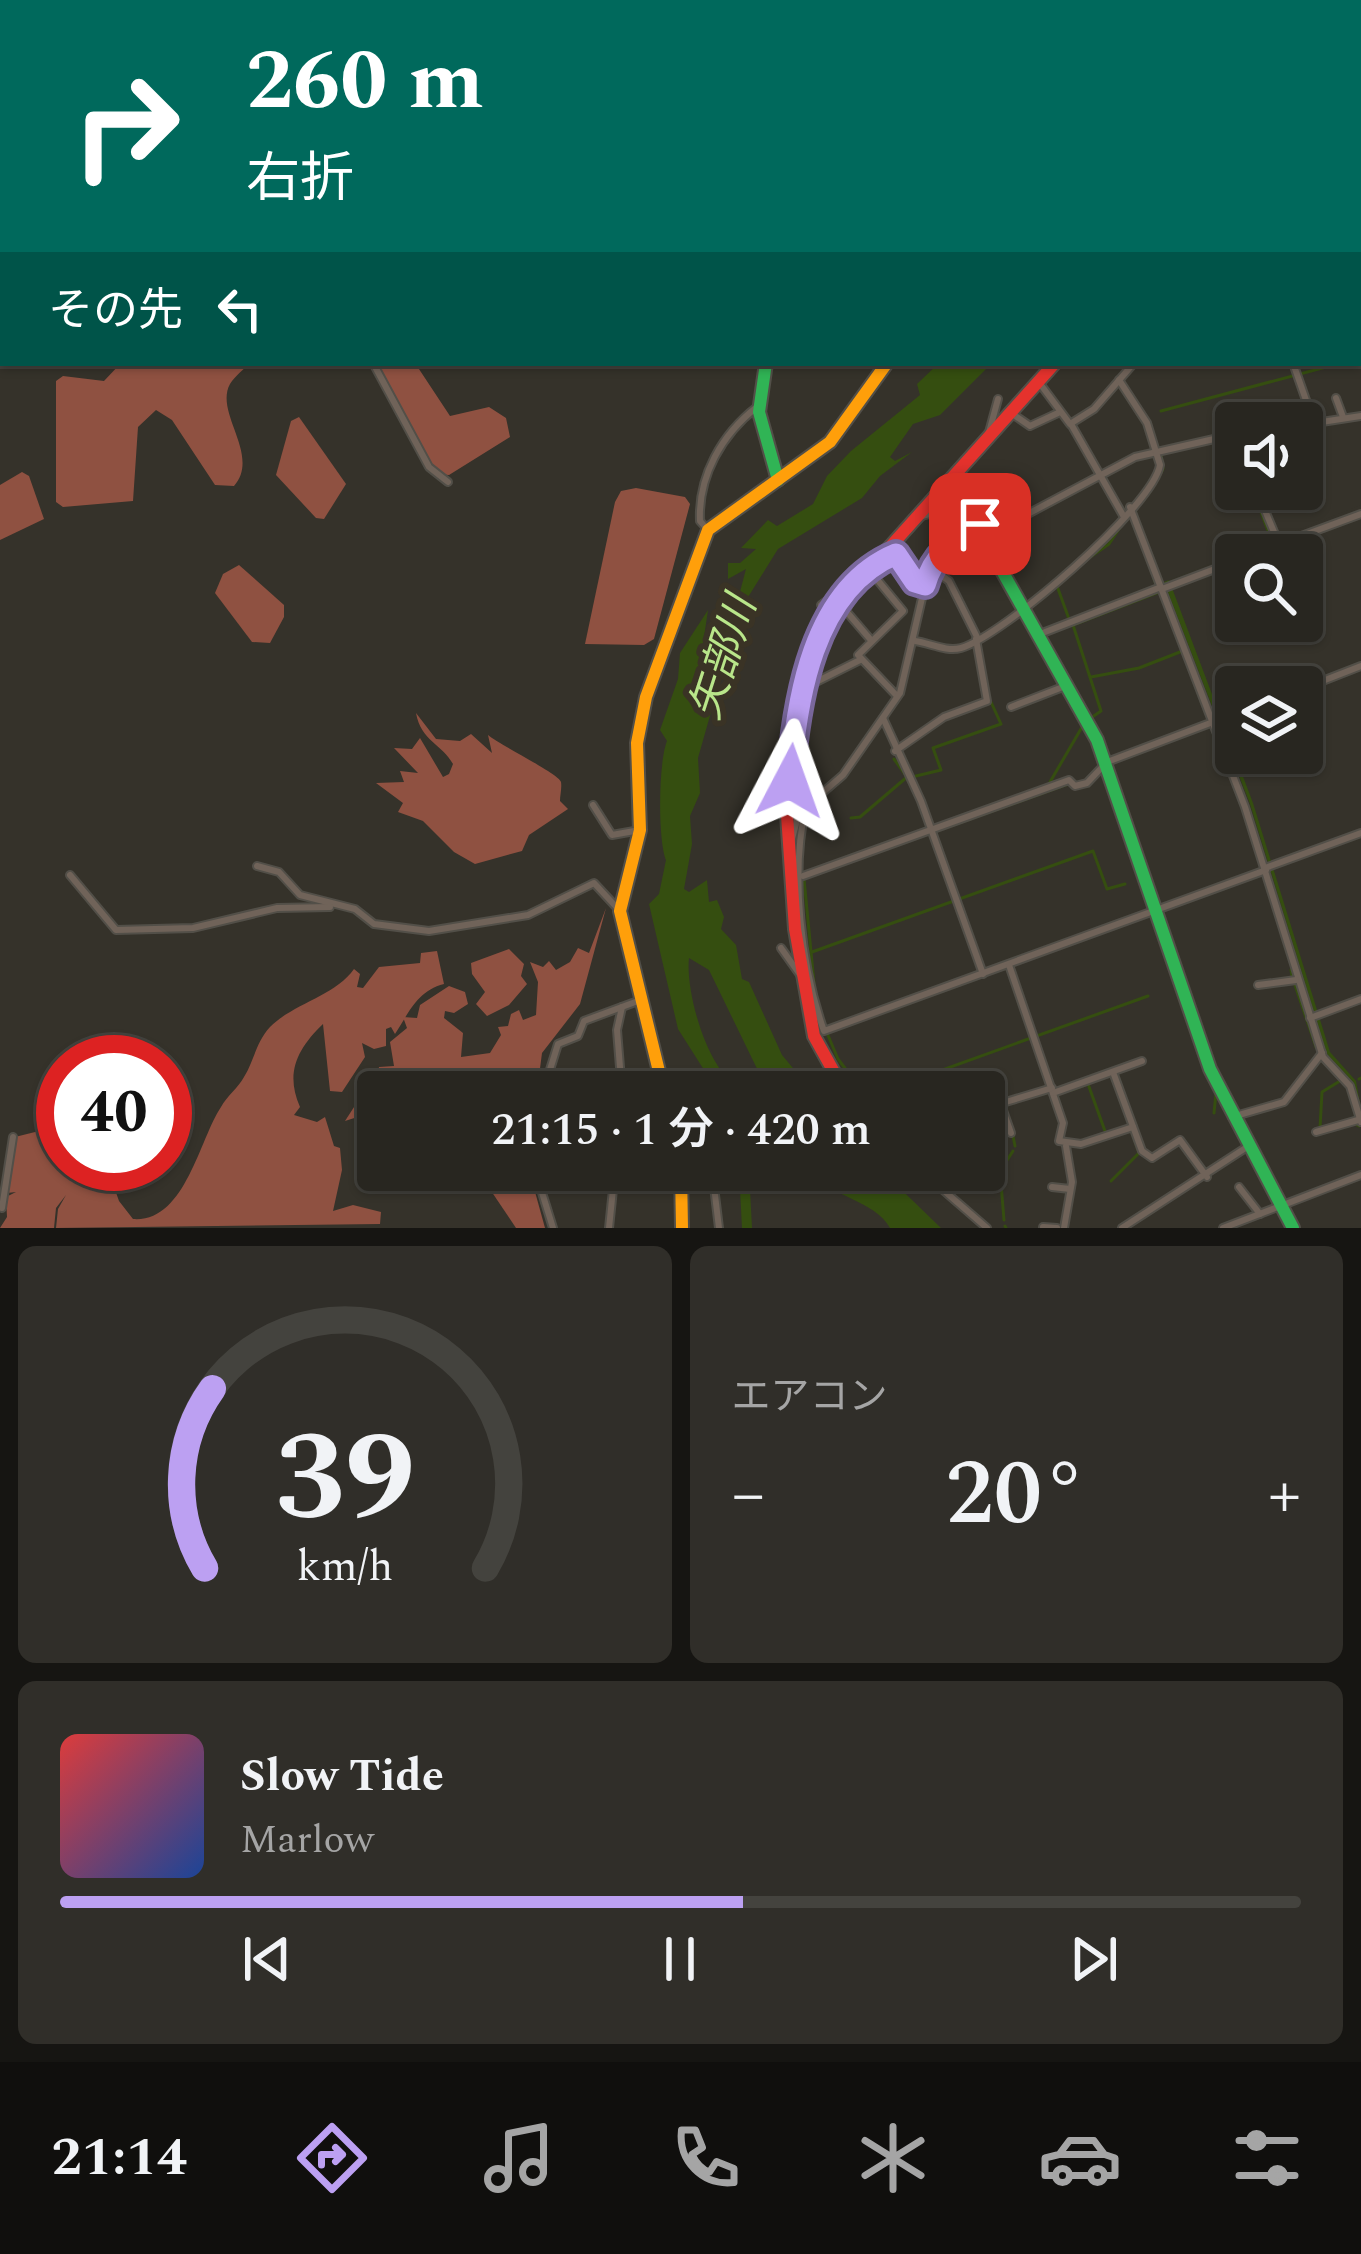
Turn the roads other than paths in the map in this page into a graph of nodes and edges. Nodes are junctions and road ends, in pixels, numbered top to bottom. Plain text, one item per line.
1 (375, 366) edge
2 (766, 366) edge
3 (885, 366) edge
4 (1052, 366) edge
5 (1131, 366) edge
6 (1294, 366) edge
7 (1119, 380) junction
8 (1038, 381) junction
9 (1336, 398) dead end
10 (998, 399) dead end
11 (1307, 402) edge
12 (760, 405) junction
13 (1011, 413) junction
14 (1058, 413) junction
15 (1361, 416) edge
16 (1344, 419) junction
17 (1323, 422) edge
18 (1071, 424) junction
19 (988, 438) junction
20 (1215, 441) edge
21 (1158, 451) junction
22 (1098, 477) junction
23 (778, 480) junction
24 (951, 480) junction
25 (448, 482) dead end
26 (1130, 507) junction
27 (937, 512) dead end
28 (1361, 514) edge
29 (918, 516) junction
30 (1124, 517) junction
31 (980, 524) junction
32 (708, 530) junction
33 (1101, 533) dead end
34 (1294, 534) edge
35 (989, 541) junction
36 (1108, 542) junction
37 (877, 562) junction
38 (930, 567) junction
39 (1215, 568) edge
40 (858, 584) junction
41 (925, 585) junction
42 (1165, 587) junction
43 (821, 605) dead end
44 (1025, 605) junction
45 (1040, 634) junction
46 (976, 638) junction
47 (870, 639) junction
48 (914, 641) junction
49 (860, 660) junction
50 (1361, 666) edge
51 (1323, 681) edge
52 (1068, 686) junction
53 (898, 697) junction
54 (800, 699) junction
55 (1011, 707) dead end
56 (883, 718) junction
57 (1215, 719) edge
58 (1215, 722) edge
59 (896, 751) junction
60 (1106, 762) junction
61 (1234, 774) edge
62 (593, 805) dead end
63 (806, 806) junction
64 (640, 830) junction
65 (930, 830) junction
66 (1361, 833) edge
67 (790, 846) junction
68 (259, 869) dead end
69 (1266, 869) junction
70 (70, 875) dead end
71 (801, 876) junction
72 (334, 906) junction
73 (620, 910) junction
74 (1159, 911) junction
75 (781, 948) dead end
76 (1009, 965) junction
77 (982, 974) junction
78 (801, 976) junction
79 (1296, 980) junction
80 (1258, 985) dead end
81 (1361, 999) edge
82 (638, 1001) junction
83 (622, 1007) junction
84 (1314, 1017) junction
85 (1322, 1053) junction
86 (1142, 1061) dead end
87 (550, 1071) edge
88 (620, 1071) edge
89 (658, 1071) edge
90 (832, 1071) edge
91 (1113, 1072) junction
92 (1052, 1091) junction
93 (1005, 1103) edge
94 (1057, 1108) junction
95 (1045, 1114) dead end
96 (1005, 1118) edge
97 (1232, 1118) junction
98 (1360, 1121) edge
99 (1133, 1126) junction
100 (1316, 1132) dead end
101 (1011, 1133) dead end
102 (13, 1136) dead end
103 (1066, 1145) junction
104 (1247, 1147) junction
105 (1361, 1175) edge
106 (1208, 1177) junction
107 (1052, 1187) dead end
108 (1239, 1187) dead end
109 (1070, 1190) junction
110 (542, 1191) edge
111 (613, 1191) edge
112 (681, 1191) edge
113 (715, 1191) edge
114 (944, 1191) edge
115 (1280, 1205) junction
116 (2, 1208) edge
117 (1260, 1214) junction
118 (1043, 1227) edge
119 (553, 1228) edge
120 (609, 1228) edge
121 (682, 1228) edge
122 (719, 1228) edge
123 (987, 1228) edge
124 (1060, 1228) edge
125 (1122, 1228) edge
126 (1223, 1228) edge
127 (1293, 1228) edge

1 - 25 street
2 - 12 street
3 - 23 street
4 - 8 street
5 - 7 street
6 - 11 street
7 - 18 street
7 - 21 street
8 - 13 street
8 - 14 street
9 - 16 street
10 - 19 street
12 - 23 street
12 - 32 street
13 - 14 street
13 - 19 street
14 - 18 street
15 - 16 street
16 - 17 street
18 - 22 street
19 - 24 street
20 - 21 street
21 - 22 street
21 - 26 street
22 - 30 street
22 - 35 street
23 - 32 street
24 - 29 street
24 - 31 street
26 - 30 street
26 - 42 street
27 - 29 street
28 - 34 street
29 - 37 street
30 - 36 street
31 - 35 street
31 - 38 street
32 - 64 street
33 - 36 street
35 - 44 street
36 - 44 street
37 - 40 street
37 - 41 street
38 - 41 street
38 - 46 street
39 - 42 street
40 - 43 street
40 - 47 street
40 - 47 street
40 - 54 street
41 - 48 street
42 - 45 street
42 - 57 street
44 - 45 street
44 - 46 street
45 - 52 street
46 - 48 street
46 - 59 street
47 - 49 street
48 - 53 street
49 - 53 street
49 - 54 street
50 - 51 street
52 - 55 street
52 - 60 street
53 - 56 street
54 - 67 street
56 - 59 street
56 - 63 street
58 - 60 street
59 - 65 street
60 - 65 street
60 - 74 street
61 - 69 street
62 - 64 street
63 - 67 street
63 - 71 street
64 - 73 street
65 - 71 street
65 - 77 street
66 - 69 street
67 - 78 street
68 - 72 street
69 - 74 street
69 - 79 street
70 - 72 street
71 - 77 street
72 - 73 street
73 - 82 street
74 - 76 street
74 - 97 street
75 - 78 street
76 - 77 street
76 - 92 street
78 - 90 street
79 - 80 street
79 - 84 street
81 - 84 street
82 - 83 street
82 - 89 street
83 - 87 street
83 - 88 street
84 - 85 street
85 - 97 street
85 - 98 street
86 - 91 street
91 - 92 street
91 - 99 street
92 - 93 street
92 - 94 street
94 - 95 street
94 - 103 street
96 - 101 street
97 - 104 street
98 - 100 street
99 - 103 street
99 - 106 street
102 - 116 street
103 - 109 street
104 - 106 street
104 - 115 street
105 - 115 street
106 - 125 street
107 - 109 street
108 - 117 street
109 - 124 street
110 - 119 street
111 - 120 street
112 - 121 street
113 - 122 street
114 - 123 street
115 - 117 street
115 - 127 street
117 - 126 street
118 - 124 street

